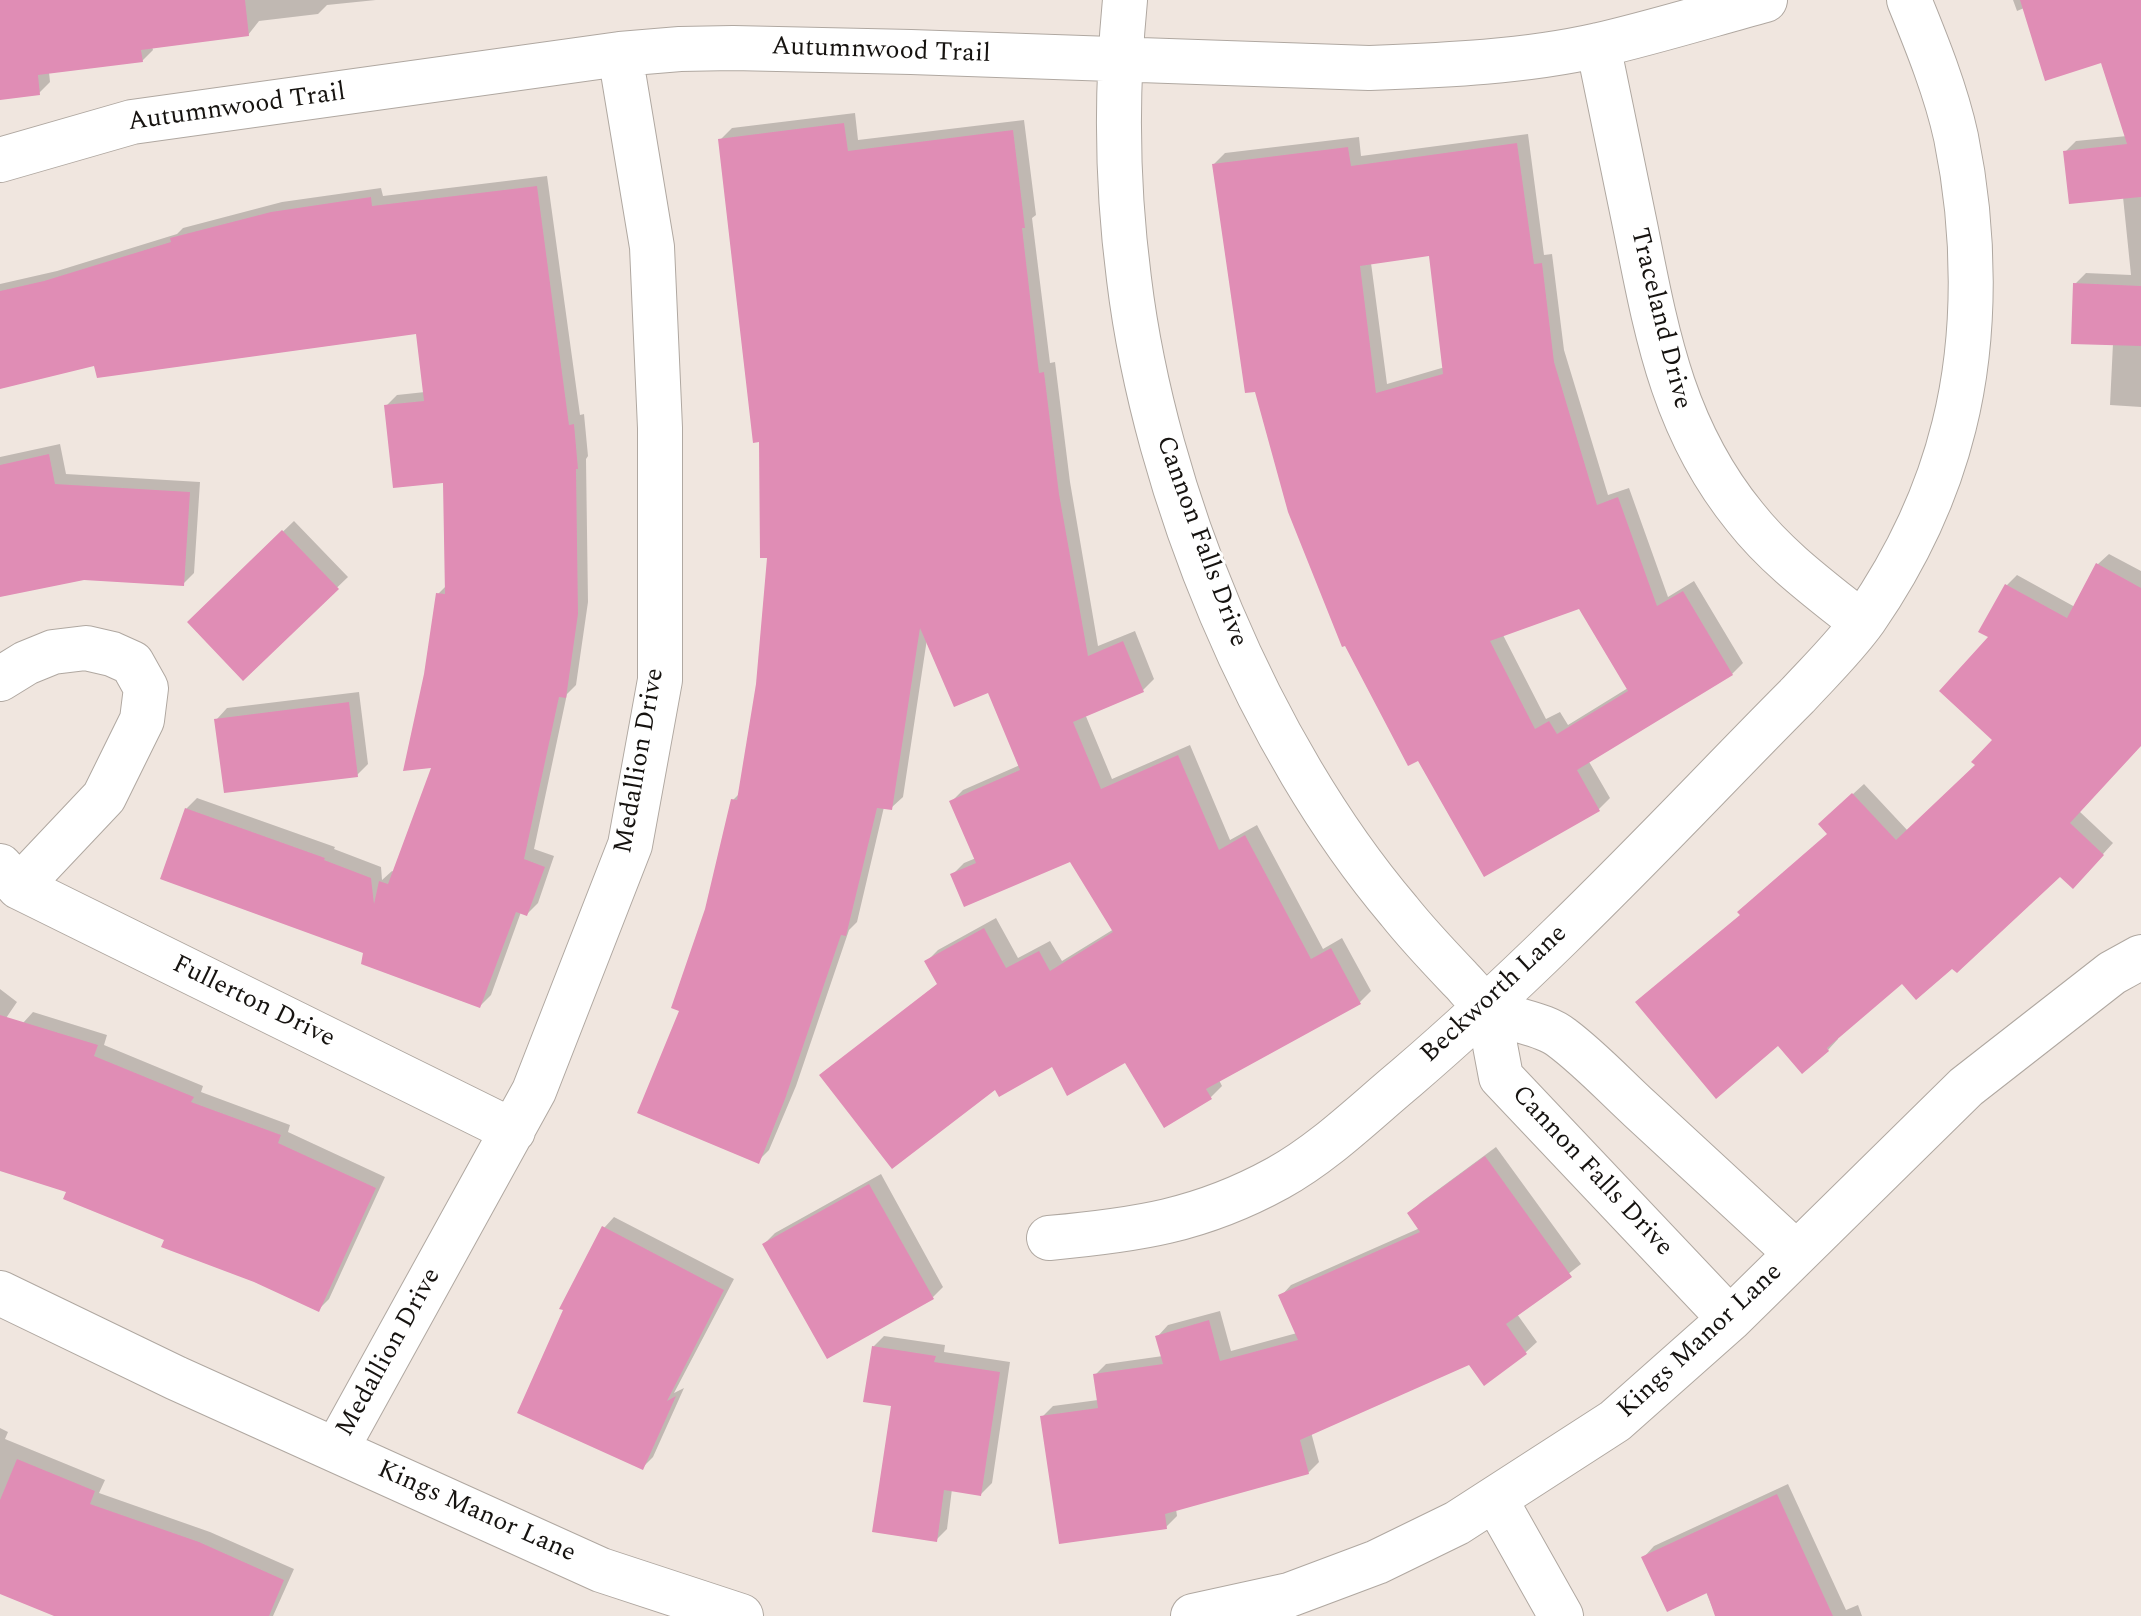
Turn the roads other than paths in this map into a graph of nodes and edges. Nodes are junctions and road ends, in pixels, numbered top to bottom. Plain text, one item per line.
1 (1125, 0) edge
2 (1765, 0) edge
3 (1909, 0) edge
4 (1598, 45) junction
5 (620, 54) junction
6 (1119, 61) junction
7 (0, 160) edge
8 (1862, 623) junction
9 (0, 679) edge
10 (10, 877) edge
11 (2141, 957) edge
12 (1488, 1008) junction
13 (513, 1131) junction
14 (1049, 1238) dead end
15 (1796, 1253) junction
16 (0, 1293) edge
17 (1730, 1319) junction
18 (336, 1450) junction
19 (1495, 1499) junction
20 (661, 1604) edge
21 (741, 1616) edge
22 (1193, 1616) edge
23 (1561, 1616) edge

1 - 6 street, Cannon Falls Drive
2 - 4 street, Autumnwood Trail
3 - 8 street, Beckworth Lane
4 - 6 street, Autumnwood Trail
4 - 8 street, Traceland Drive
5 - 6 street, Autumnwood Trail
5 - 7 street, Autumnwood Trail
5 - 13 street, Medallion Drive
6 - 12 street, Cannon Falls Drive
8 - 12 street, Beckworth Lane
9 - 10 street
10 - 13 street, Fullerton Drive
11 - 15 street, Kings Manor Lane
12 - 14 street, Beckworth Lane
12 - 15 street, Cannon Falls Drive
12 - 17 street, Cannon Falls Drive
13 - 18 street, Medallion Drive
15 - 17 street, Kings Manor Lane
16 - 18 street, Kings Manor Lane
17 - 19 street, Kings Manor Lane
18 - 20 street, Kings Manor Lane
19 - 22 street, Kings Manor Lane
19 - 23 street
20 - 21 street, Kings Manor Lane

